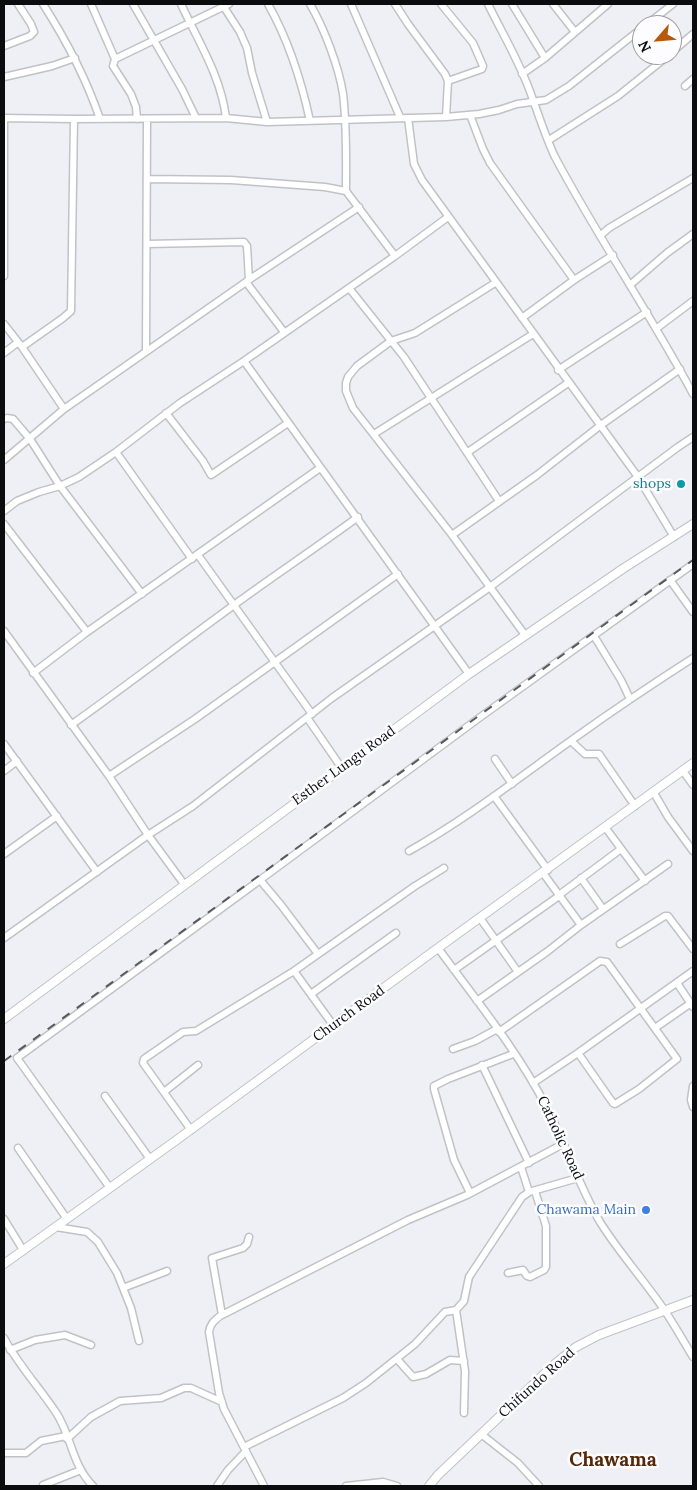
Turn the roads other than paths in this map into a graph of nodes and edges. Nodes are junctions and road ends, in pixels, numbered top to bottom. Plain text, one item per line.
1 (18, 4) edge
2 (43, 4) edge
3 (91, 4) edge
4 (133, 4) edge
5 (180, 4) edge
6 (268, 4) edge
7 (310, 4) edge
8 (351, 4) edge
9 (396, 4) edge
10 (441, 4) edge
11 (488, 4) edge
12 (512, 4) edge
13 (553, 4) edge
14 (606, 4) edge
15 (673, 4) edge
16 (225, 5) edge
17 (659, 15) edge
18 (189, 23) junction
19 (575, 32) junction
20 (693, 34) edge
21 (632, 36) edge
22 (154, 41) junction
23 (682, 43) edge
24 (4, 46) edge
25 (75, 58) junction
26 (115, 58) junction
27 (545, 58) junction
28 (657, 65) edge
29 (522, 74) junction
30 (4, 77) edge
31 (693, 79) edge
32 (448, 81) junction
33 (685, 86) dead end
34 (534, 102) junction
35 (470, 115) junction
36 (400, 117) junction
37 (446, 117) junction
38 (4, 118) edge
39 (196, 118) junction
40 (226, 118) junction
41 (408, 118) junction
42 (74, 119) junction
43 (100, 119) junction
44 (138, 119) junction
45 (147, 119) junction
46 (345, 119) junction
47 (310, 121) junction
48 (267, 122) junction
49 (549, 140) junction
50 (693, 178) edge
51 (148, 180) junction
52 (346, 191) junction
53 (358, 207) junction
54 (448, 217) junction
55 (693, 234) edge
56 (600, 236) junction
57 (147, 244) junction
58 (612, 255) junction
59 (395, 256) junction
60 (4, 276) edge
61 (574, 280) junction
62 (247, 281) junction
63 (495, 283) junction
64 (630, 285) junction
65 (349, 288) junction
66 (693, 302) edge
67 (647, 312) junction
68 (522, 318) junction
69 (4, 324) edge
70 (657, 328) junction
71 (284, 332) junction
72 (533, 334) junction
73 (391, 341) junction
74 (20, 345) junction
75 (146, 352) junction
76 (4, 353) edge
77 (244, 361) junction
78 (680, 369) junction
79 (558, 370) junction
80 (568, 383) junction
81 (693, 394) edge
82 (432, 398) junction
83 (64, 409) junction
84 (166, 413) junction
85 (4, 419) edge
86 (288, 423) junction
87 (601, 425) junction
88 (374, 434) junction
89 (693, 437) edge
90 (30, 439) junction
91 (116, 452) junction
92 (468, 452) junction
93 (4, 460) edge
94 (320, 468) junction
95 (638, 477) junction
96 (60, 486) junction
97 (499, 501) junction
98 (4, 511) edge
99 (358, 517) junction
100 (4, 524) edge
101 (693, 524) edge
102 (452, 535) junction
103 (674, 536) junction
104 (195, 557) junction
105 (693, 564) edge
106 (398, 574) junction
107 (670, 580) junction
108 (490, 587) junction
109 (142, 594) junction
110 (234, 605) junction
111 (693, 612) edge
112 (435, 627) junction
113 (4, 630) edge
114 (88, 632) junction
115 (525, 634) junction
116 (594, 636) junction
117 (693, 658) edge
118 (275, 661) junction
119 (33, 673) junction
120 (468, 674) junction
121 (630, 699) junction
122 (310, 716) junction
123 (71, 725) junction
124 (571, 741) junction
125 (4, 744) edge
126 (495, 759) dead end
127 (17, 761) junction
128 (693, 763) edge
129 (341, 767) junction
130 (4, 771) edge
131 (683, 771) junction
132 (109, 776) junction
133 (512, 784) junction
134 (693, 785) edge
135 (654, 793) junction
136 (494, 796) junction
137 (636, 806) junction
138 (57, 816) junction
139 (605, 827) junction
140 (148, 836) junction
141 (621, 849) junction
142 (409, 851) dead end
143 (693, 851) edge
144 (4, 854) edge
145 (668, 864) dead end
146 (444, 868) dead end
147 (545, 871) junction
148 (97, 872) junction
149 (581, 878) junction
150 (260, 880) junction
151 (645, 881) junction
152 (184, 884) junction
153 (559, 895) junction
154 (603, 909) junction
155 (480, 918) junction
156 (581, 925) junction
157 (396, 933) dead end
158 (4, 938) edge
159 (495, 941) junction
160 (620, 944) dead end
161 (438, 948) junction
162 (693, 949) edge
163 (318, 954) junction
164 (454, 970) junction
165 (294, 971) junction
166 (693, 971) edge
167 (518, 972) junction
168 (677, 983) junction
169 (310, 994) junction
170 (477, 1001) junction
171 (692, 1005) edge
172 (640, 1008) junction
173 (4, 1020) edge
174 (333, 1026) junction
175 (655, 1028) junction
176 (498, 1031) junction
177 (453, 1049) dead end
178 (514, 1054) junction
179 (578, 1054) junction
180 (198, 1065) dead end
181 (482, 1066) junction
182 (533, 1083) junction
183 (693, 1086) edge
184 (164, 1092) junction
185 (105, 1096) dead end
186 (693, 1107) edge
187 (191, 1130) junction
188 (563, 1144) junction
189 (18, 1148) dead end
190 (150, 1159) junction
191 (529, 1163) junction
192 (521, 1167) junction
193 (578, 1178) junction
194 (110, 1188) junction
195 (532, 1191) junction
196 (470, 1193) junction
197 (67, 1218) junction
198 (4, 1219) edge
199 (56, 1227) junction
200 (249, 1237) dead end
201 (23, 1250) junction
202 (4, 1264) edge
203 (167, 1271) dead end
204 (508, 1273) dead end
205 (123, 1288) junction
206 (693, 1300) edge
207 (456, 1310) junction
208 (665, 1311) junction
209 (222, 1315) junction
210 (4, 1339) edge
211 (139, 1341) dead end
212 (92, 1345) dead end
213 (10, 1350) junction
214 (693, 1357) edge
215 (397, 1359) junction
216 (464, 1360) junction
217 (222, 1402) junction
218 (464, 1413) dead end
219 (481, 1434) junction
220 (67, 1438) junction
221 (245, 1449) junction
222 (4, 1453) edge
223 (80, 1470) junction
224 (43, 1485) edge
225 (93, 1486) edge
226 (217, 1486) edge
227 (264, 1486) edge
228 (346, 1486) edge
229 (397, 1486) edge
230 (429, 1486) edge
231 (539, 1486) edge

1 - 24 street
2 - 25 street
3 - 26 street
4 - 22 street
5 - 18 street
6 - 47 street
7 - 46 street
8 - 36 street
9 - 32 street
10 - 32 street
11 - 29 street
12 - 27 street
13 - 19 street
14 - 19 street
15 - 17 street
16 - 18 street
16 - 48 street
18 - 22 street
18 - 40 street
19 - 27 street
20 - 23 street
21 - 34 street
22 - 26 street
22 - 39 street
25 - 30 street
25 - 43 street
26 - 44 street
27 - 29 street
28 - 49 street
29 - 34 street
31 - 33 street
32 - 37 street
34 - 35 street
34 - 49 street
35 - 37 street
35 - 61 street
36 - 41 street
36 - 46 street
37 - 41 street
38 - 42 street
38 - 60 street
39 - 40 street
39 - 45 street
40 - 48 street
41 - 54 street
42 - 43 street
42 - 74 street
43 - 44 street
44 - 45 street
45 - 51 street
46 - 47 street
46 - 52 street
47 - 48 street
49 - 56 street
50 - 56 street
51 - 52 street
51 - 57 street
52 - 53 street
53 - 59 street
53 - 62 street
54 - 59 street
54 - 63 street
55 - 64 street
56 - 58 street
57 - 62 street
57 - 75 street
58 - 61 street
58 - 64 street
59 - 65 street
61 - 68 street
62 - 71 street
62 - 75 street
63 - 68 street
63 - 73 street
64 - 67 street
65 - 71 street
65 - 73 street
66 - 70 street
67 - 70 street
67 - 79 street
68 - 72 street
69 - 74 street
70 - 78 street
71 - 77 street
72 - 79 street
72 - 82 street
73 - 82 street
73 - 88 street
74 - 76 street
74 - 83 street
75 - 83 street
77 - 84 street
77 - 86 street
78 - 81 street
78 - 87 street
79 - 80 street
80 - 87 street
80 - 92 street
82 - 88 street
82 - 92 street
83 - 90 street
84 - 86 street
84 - 91 street
85 - 90 street
86 - 94 street
87 - 95 street
87 - 97 street
88 - 102 street
89 - 95 street
90 - 93 street
90 - 96 street
91 - 96 street
91 - 104 street
92 - 97 street
94 - 99 street
94 - 104 street
95 - 103 street
95 - 108 street
96 - 98 street
96 - 109 street
97 - 102 street
99 - 106 street
99 - 110 street
100 - 114 street
101 - 103 street, Esther Lungu Road
102 - 108 street
103 - 115 street, Esther Lungu Road
104 - 109 street
104 - 110 street
105 - 107 street
106 - 112 street
106 - 118 street
107 - 111 street
107 - 116 street
108 - 112 street
108 - 115 street
109 - 114 street
110 - 118 street
110 - 123 street
112 - 120 street
112 - 122 street
113 - 119 street
114 - 119 street
115 - 120 street, Esther Lungu Road
116 - 121 street
116 - 150 street
117 - 121 street
118 - 122 street
118 - 132 street
119 - 123 street
120 - 129 street, Esther Lungu Road
121 - 124 street
122 - 129 street
122 - 140 street
123 - 132 street
124 - 133 street
124 - 137 street
125 - 127 street
126 - 133 street
127 - 130 street
127 - 138 street
128 - 131 street, Church Road
129 - 152 street, Esther Lungu Road
131 - 134 street
131 - 135 street, Church Road
132 - 140 street
133 - 136 street
135 - 137 street, Church Road
135 - 143 street
136 - 142 street
136 - 147 street
137 - 139 street, Church Road
138 - 144 street
138 - 148 street
139 - 141 street
139 - 147 street, Church Road
140 - 148 street
140 - 152 street
141 - 149 street
141 - 151 street
145 - 151 street
146 - 163 street
147 - 153 street
147 - 155 street, Church Road
148 - 158 street
149 - 153 street
149 - 154 street
150 - 163 street
150 - 194 street
151 - 154 street
152 - 173 street, Esther Lungu Road
153 - 156 street
153 - 159 street
154 - 156 street
155 - 159 street
155 - 161 street, Church Road
156 - 167 street
157 - 169 street
159 - 164 street
159 - 167 street
160 - 162 street
161 - 164 street, Catholic Road
161 - 174 street, Church Road
163 - 165 street
164 - 170 street, Catholic Road
165 - 169 street
165 - 184 street
166 - 168 street
167 - 170 street
168 - 171 street
168 - 172 street
169 - 174 street
170 - 176 street, Catholic Road
171 - 175 street
172 - 175 street
172 - 176 street
172 - 179 street
174 - 187 street, Church Road
175 - 179 street
176 - 177 street
176 - 178 street, Catholic Road
178 - 181 street
178 - 182 street, Catholic Road
179 - 182 street
180 - 184 street
181 - 191 street
181 - 196 street
182 - 188 street, Catholic Road
183 - 186 street
184 - 187 street
185 - 190 street
187 - 190 street, Church Road
188 - 191 street
188 - 193 street, Catholic Road
189 - 197 street
190 - 194 street, Church Road
191 - 192 street
192 - 195 street
192 - 196 street
193 - 195 street
193 - 208 street, Catholic Road
194 - 197 street, Church Road
195 - 204 street
195 - 207 street
196 - 209 street
197 - 199 street, Church Road
198 - 201 street
199 - 201 street, Church Road
199 - 205 street
200 - 209 street
201 - 202 street, Church Road
203 - 205 street
205 - 211 street
206 - 208 street, Chifundo Road
207 - 215 street
207 - 216 street
208 - 214 street, Catholic Road
208 - 219 street, Chifundo Road
209 - 217 street
210 - 213 street
212 - 213 street
213 - 220 street
215 - 216 street
215 - 221 street
216 - 218 street
217 - 220 street
217 - 221 street
219 - 230 street, Chifundo Road
219 - 231 street
220 - 222 street
220 - 223 street
221 - 226 street
221 - 227 street
223 - 224 street
223 - 225 street
228 - 229 street

